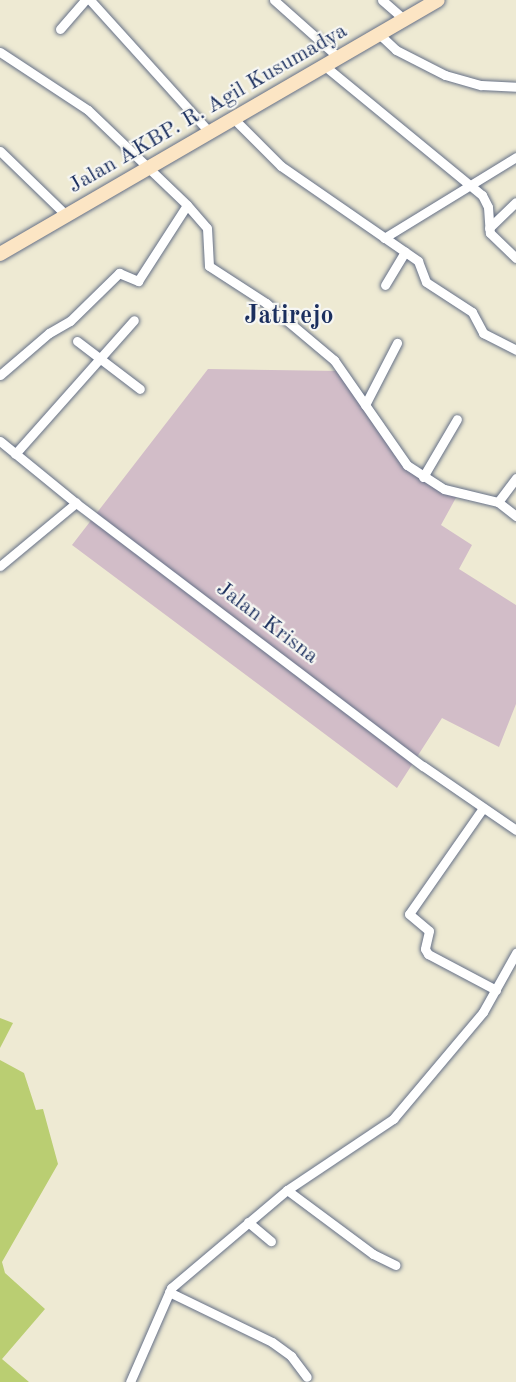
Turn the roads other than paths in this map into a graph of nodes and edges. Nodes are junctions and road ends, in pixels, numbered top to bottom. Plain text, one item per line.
1 (85, 0) edge
2 (90, 0) edge
3 (274, 0) edge
4 (382, 0) edge
5 (438, 0) edge
6 (404, 19) junction
7 (60, 29) dead end
8 (379, 34) junction
9 (0, 52) edge
10 (339, 58) junction
11 (326, 67) junction
12 (516, 87) edge
13 (235, 120) junction
14 (210, 134) junction
15 (0, 152) edge
16 (516, 158) edge
17 (149, 168) junction
18 (472, 186) junction
19 (516, 202) edge
20 (187, 205) junction
21 (66, 215) junction
22 (489, 228) junction
23 (384, 238) junction
24 (405, 252) junction
25 (0, 254) edge
26 (516, 258) edge
27 (385, 285) dead end
28 (134, 320) dead end
29 (77, 341) dead end
30 (397, 343) dead end
31 (516, 350) edge
32 (100, 362) junction
33 (0, 375) edge
34 (140, 389) dead end
35 (365, 405) junction
36 (457, 419) dead end
37 (0, 441) edge
38 (15, 454) junction
39 (423, 477) junction
40 (516, 478) edge
41 (498, 502) junction
42 (76, 503) junction
43 (516, 516) edge
44 (0, 566) edge
45 (483, 808) junction
46 (516, 830) edge
47 (516, 953) edge
48 (496, 990) junction
49 (287, 1190) junction
50 (248, 1222) junction
51 (271, 1241) dead end
52 (396, 1265) dead end
53 (169, 1292) junction
54 (308, 1377) dead end
55 (130, 1382) edge

1 - 7 street
2 - 14 street
3 - 10 street
4 - 6 street
5 - 6 main road, Jalan AKBP. R. Agil Kusumadya
6 - 8 main road, Jalan AKBP. R. Agil Kusumadya
8 - 10 main road, Jalan AKBP. R. Agil Kusumadya
8 - 12 street
9 - 17 street
10 - 11 main road, Jalan AKBP. R. Agil Kusumadya
11 - 13 main road, Jalan AKBP. R. Agil Kusumadya
11 - 18 street
13 - 14 main road, Jalan AKBP. R. Agil Kusumadya
13 - 23 street
14 - 17 main road, Jalan AKBP. R. Agil Kusumadya
15 - 21 street
16 - 18 street
17 - 20 street
17 - 21 main road, Jalan AKBP. R. Agil Kusumadya
18 - 22 street
18 - 23 street
19 - 22 street
20 - 33 street
20 - 35 street
21 - 25 main road, Jalan AKBP. R. Agil Kusumadya
22 - 26 street
23 - 24 street
24 - 27 street
24 - 31 street
28 - 32 street
29 - 32 street
30 - 35 street
32 - 34 street
32 - 38 street
35 - 39 street
36 - 39 street
37 - 38 street, Jalan Krisna
38 - 42 street, Jalan Krisna
39 - 41 street
40 - 41 street
41 - 43 street
42 - 44 street
42 - 45 street, Jalan Krisna
45 - 46 street, Jalan Krisna
45 - 48 street
47 - 48 street
48 - 49 street
49 - 50 street
49 - 52 street
50 - 51 street
50 - 53 street
53 - 54 street
53 - 55 street

